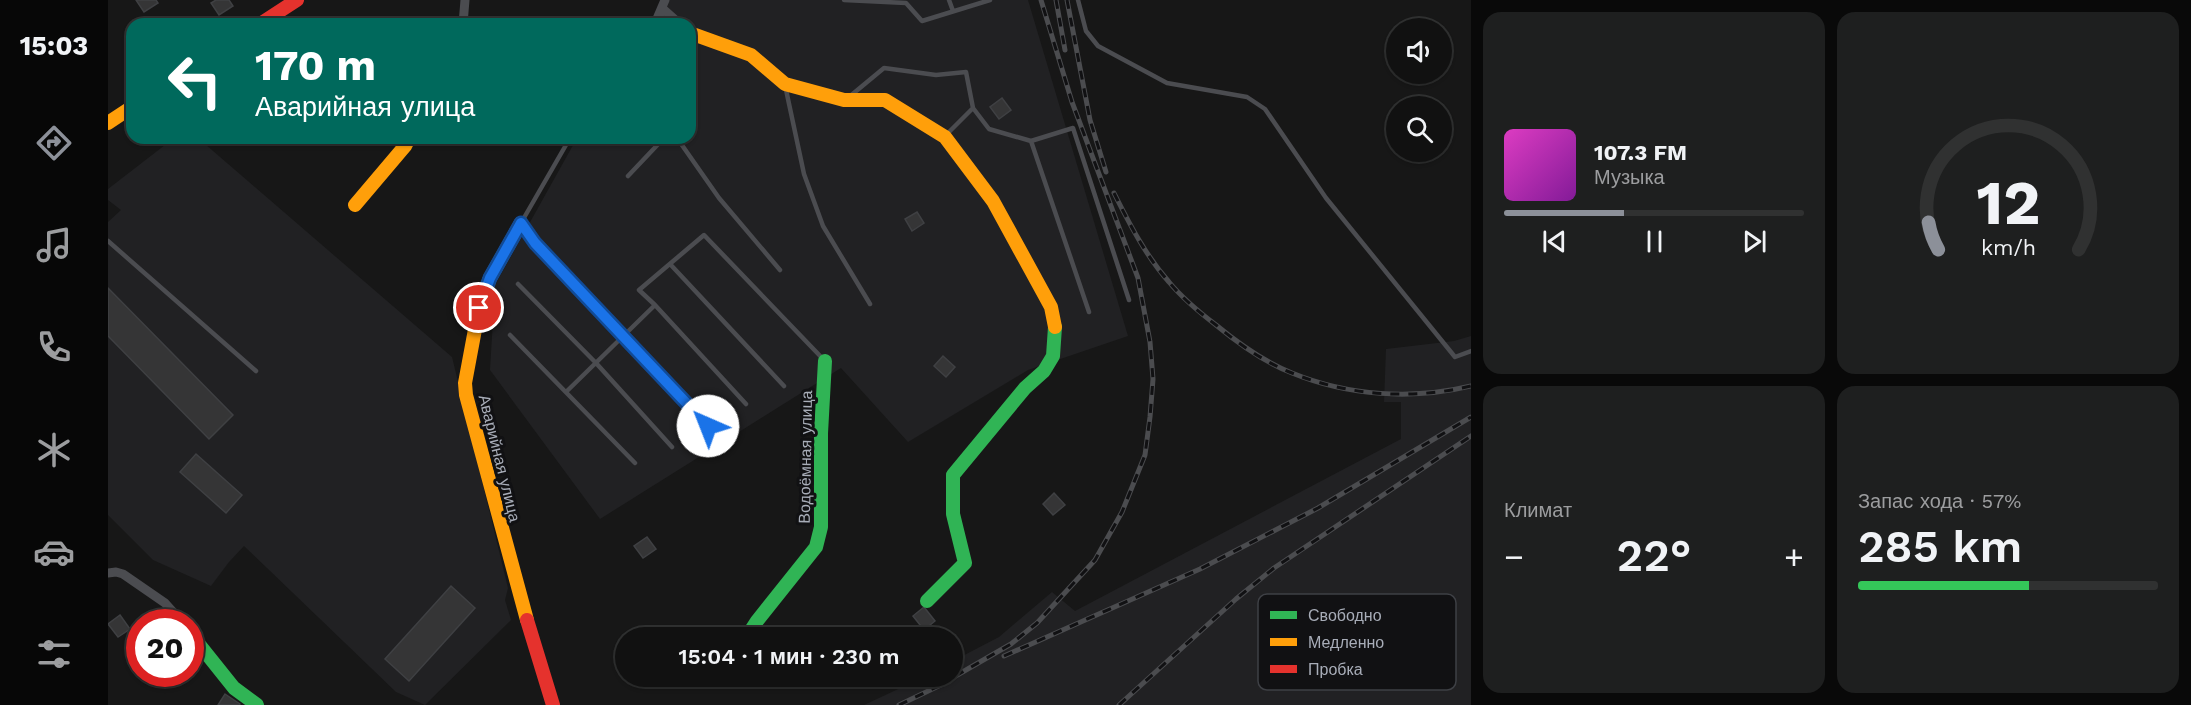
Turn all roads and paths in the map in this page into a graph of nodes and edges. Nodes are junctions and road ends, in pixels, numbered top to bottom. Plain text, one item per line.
1 (297, 0) edge
2 (465, 0) edge
3 (844, 0) edge
4 (949, 0) edge
5 (990, 0) edge
6 (1078, 0) edge
7 (869, 1) edge
8 (906, 1) edge
9 (983, 1) edge
10 (663, 4) edge
11 (953, 11) junction
12 (269, 18) edge
13 (464, 18) edge
14 (675, 18) edge
15 (696, 35) edge
16 (785, 84) junction
17 (844, 100) junction
18 (973, 108) junction
19 (126, 111) edge
20 (108, 123) edge
21 (945, 136) junction
22 (1031, 141) junction
23 (406, 144) edge
24 (567, 144) edge
25 (658, 144) edge
26 (681, 144) edge
27 (628, 176) dead end
28 (355, 205) dead end
29 (521, 223) junction
30 (108, 241) edge
31 (669, 264) junction
32 (780, 270) dead end
33 (518, 284) dead end
34 (1129, 300) dead end
35 (870, 304) dead end
36 (655, 305) junction
37 (1089, 312) dead end
38 (510, 335) dead end
39 (623, 336) junction
40 (1471, 351) edge
41 (825, 362) joint
42 (596, 363) junction
43 (256, 371) dead end
44 (784, 386) dead end
45 (566, 392) junction
46 (746, 404) dead end
47 (708, 426) dead end
48 (672, 447) dead end
49 (634, 463) dead end
50 (108, 573) edge
51 (927, 601) dead end
52 (170, 609) edge
53 (754, 627) edge
54 (204, 650) edge
55 (552, 702) edge
56 (257, 705) edge

1 - 12 street
2 - 13 street
3 - 7 lane
4 - 11 lane
5 - 9 lane
6 - 40 lane
7 - 8 lane
8 - 11 lane
9 - 11 lane
10 - 14 street
15 - 16 street
16 - 17 street
16 - 35 lane
17 - 18 lane
17 - 21 street
18 - 21 lane
18 - 22 lane
19 - 20 street
21 - 51 street
22 - 34 lane
22 - 37 lane
23 - 28 street
24 - 29 lane
25 - 27 lane
26 - 32 lane
29 - 39 lane
29 - 55 street, Аварийная улица
30 - 43 lane
31 - 36 lane
31 - 41 lane
31 - 44 lane
33 - 42 lane
36 - 39 lane
36 - 46 lane
38 - 45 lane
39 - 42 lane
39 - 47 lane
41 - 53 street, Водоёмная улица
42 - 45 lane
42 - 48 lane
45 - 49 lane
50 - 52 street
54 - 56 street

